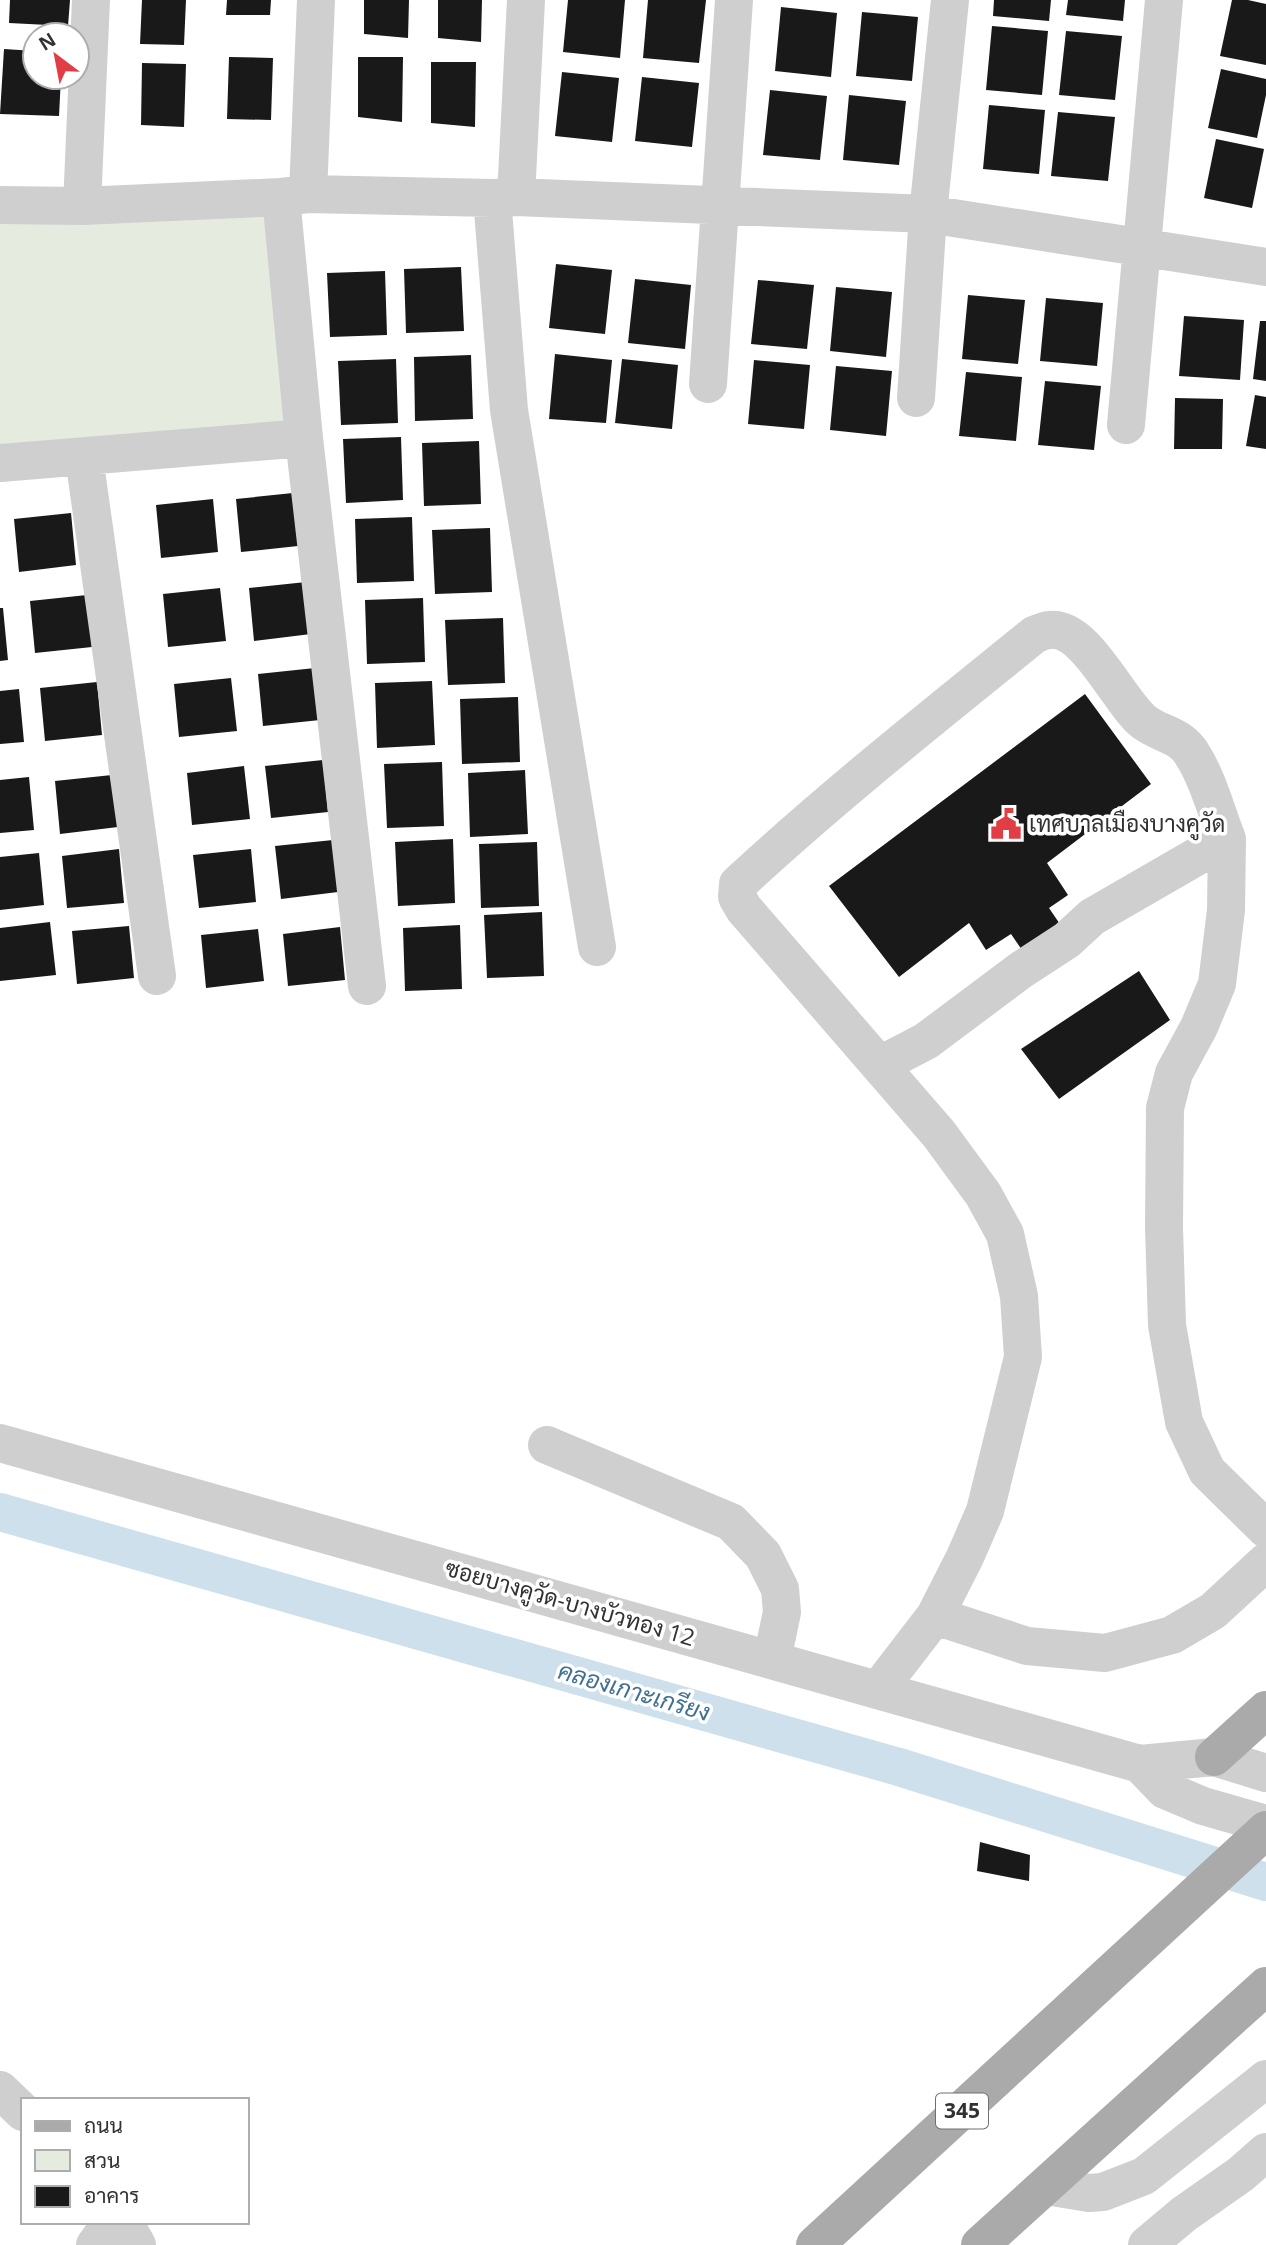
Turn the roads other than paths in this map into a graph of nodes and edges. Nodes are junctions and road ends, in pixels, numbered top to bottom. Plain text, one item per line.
1 (91, 0) edge
2 (316, 0) edge
3 (526, 0) edge
4 (734, 0) edge
5 (950, 0) edge
6 (1164, 0) edge
7 (295, 195) junction
8 (504, 197) junction
9 (721, 204) junction
10 (0, 205) edge
11 (82, 206) junction
12 (928, 214) junction
13 (1142, 247) junction
14 (1266, 267) edge
15 (708, 384) dead end
16 (916, 398) dead end
17 (1126, 425) dead end
18 (304, 438) junction
19 (84, 457) junction
20 (0, 463) edge
21 (1227, 839) junction
22 (597, 947) dead end
23 (157, 976) dead end
24 (367, 986) dead end
25 (880, 1065) junction
26 (0, 1443) edge
27 (547, 1445) dead end
28 (1266, 1529) edge
29 (1266, 1562) edge
30 (935, 1616) junction
31 (772, 1660) junction
32 (878, 1690) junction
33 (1266, 1710) edge
34 (1214, 1757) junction
35 (1140, 1764) junction
36 (1266, 1773) edge
37 (1266, 1824) edge
38 (1266, 1830) edge
39 (1266, 1986) edge
40 (1266, 2079) edge
41 (0, 2090) edge
42 (21, 2110) edge
43 (1266, 2151) edge
44 (1046, 2186) junction
45 (111, 2224) edge
46 (125, 2224) edge
47 (95, 2245) edge
48 (138, 2245) edge
49 (815, 2245) edge
50 (980, 2245) edge
51 (1147, 2245) edge

1 - 11 street
2 - 7 street
3 - 8 street
4 - 9 street
5 - 12 street
6 - 13 street
7 - 8 street
7 - 11 street
7 - 18 street
8 - 9 street
8 - 22 street
9 - 12 street
9 - 15 street
10 - 11 street
12 - 13 street
12 - 16 street
13 - 14 street
13 - 17 street
18 - 19 street
18 - 24 street
19 - 20 street
19 - 23 street
21 - 25 street
21 - 25 street
21 - 28 street
25 - 30 street
26 - 31 street, ซอยบางคูวัด-บางบัวทอง 12
27 - 31 street
29 - 30 street
30 - 32 street
31 - 32 street, ซอยบางคูวัด-บางบัวทอง 12
32 - 35 street, ซอยบางคูวัด-บางบัวทอง 12
33 - 34 main road
34 - 35 street
34 - 36 street
35 - 37 street
38 - 49 main road, 345
39 - 44 main road
40 - 44 street
41 - 42 street
43 - 51 street
44 - 50 main road
45 - 47 street
46 - 48 street

